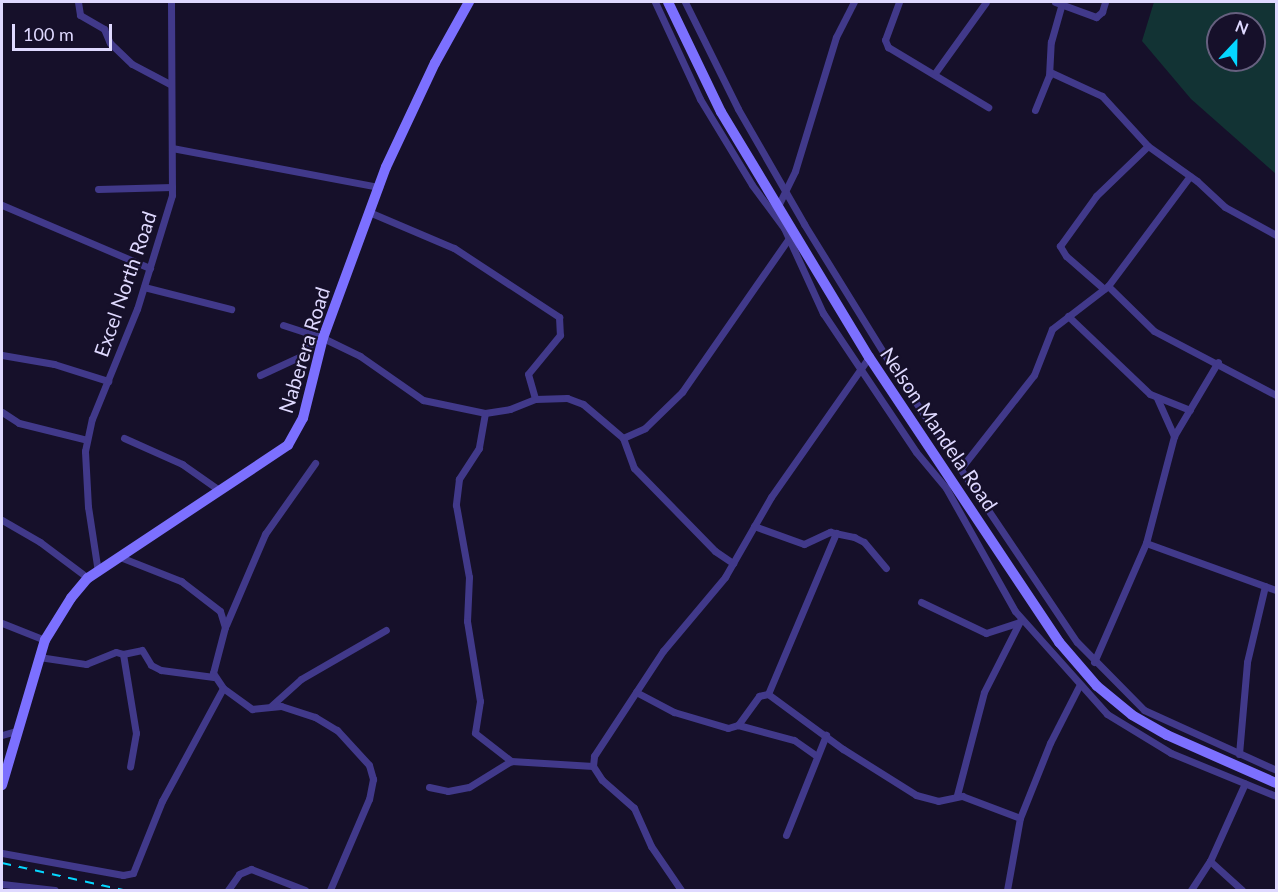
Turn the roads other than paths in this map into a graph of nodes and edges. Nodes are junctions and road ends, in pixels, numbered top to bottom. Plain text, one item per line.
1 (78, 2) edge
2 (171, 2) edge
3 (469, 2) edge
4 (655, 2) edge
5 (668, 2) edge
6 (685, 2) edge
7 (854, 2) edge
8 (900, 2) edge
9 (986, 2) edge
10 (1058, 2) edge
11 (1105, 2) edge
12 (1050, 72) junction
13 (935, 74) junction
14 (170, 84) junction
15 (988, 107) dead end
16 (1035, 110) dead end
17 (1148, 146) junction
18 (171, 148) junction
19 (1190, 176) junction
20 (172, 187) junction
21 (379, 187) junction
22 (98, 189) dead end
23 (787, 194) junction
24 (2, 205) edge
25 (778, 206) junction
26 (369, 212) junction
27 (1276, 235) edge
28 (789, 238) junction
29 (150, 268) junction
30 (144, 287) junction
31 (1106, 287) junction
32 (231, 309) dead end
33 (1068, 316) junction
34 (283, 325) dead end
35 (320, 337) junction
36 (2, 355) edge
37 (869, 357) junction
38 (1218, 362) junction
39 (861, 371) junction
40 (260, 375) dead end
41 (108, 381) junction
42 (1276, 396) edge
43 (1157, 398) junction
44 (535, 399) junction
45 (1190, 410) junction
46 (2, 412) edge
47 (484, 413) junction
48 (1174, 436) junction
49 (124, 438) dead end
50 (623, 438) junction
51 (87, 440) junction
52 (315, 463) dead end
53 (961, 468) junction
54 (219, 490) junction
55 (2, 520) edge
56 (754, 526) junction
57 (836, 533) junction
58 (1146, 543) junction
59 (120, 557) junction
60 (733, 563) junction
61 (886, 568) dead end
62 (93, 575) junction
63 (1265, 586) junction
64 (1276, 590) edge
65 (921, 602) dead end
66 (1020, 621) junction
67 (2, 623) edge
68 (225, 627) junction
69 (386, 630) dead end
70 (45, 640) junction
71 (123, 654) junction
72 (39, 657) junction
73 (1094, 662) junction
74 (214, 677) junction
75 (1079, 686) junction
76 (223, 688) junction
77 (636, 692) junction
78 (768, 694) junction
79 (272, 706) junction
80 (738, 725) junction
81 (16, 731) junction
82 (2, 735) edge
83 (826, 735) junction
84 (1239, 754) junction
85 (817, 756) junction
86 (511, 762) junction
87 (130, 766) dead end
88 (594, 766) junction
89 (1276, 770) edge
90 (1245, 783) junction
91 (1276, 783) edge
92 (2, 785) edge
93 (429, 787) dead end
94 (957, 795) junction
95 (1276, 796) edge
96 (1020, 818) junction
97 (786, 836) dead end
98 (2, 853) edge
99 (1210, 861) junction
100 (2, 884) edge
101 (55, 891) edge
102 (228, 891) edge
103 (305, 891) edge
104 (330, 891) edge
105 (681, 891) edge
106 (1007, 891) edge
107 (1191, 891) edge
108 (1242, 891) edge

1 - 14 street
2 - 14 street, Excel North Road
3 - 21 main road, Naberera Road
4 - 28 street
5 - 25 main road, Nelson Mandela Road
6 - 23 street
7 - 23 street
8 - 13 street
9 - 13 street
10 - 11 street
10 - 12 street
12 - 16 street
12 - 17 street
13 - 15 street
14 - 18 street, Excel North Road
17 - 19 street
17 - 31 street
18 - 20 street, Excel North Road
18 - 21 street
19 - 27 street
19 - 31 street
20 - 22 street
20 - 29 street, Excel North Road
21 - 26 main road, Naberera Road
23 - 25 street
23 - 53 street
24 - 29 street
25 - 37 main road, Nelson Mandela Road
26 - 35 main road, Naberera Road
26 - 44 street
28 - 39 street
28 - 50 street
29 - 30 street, Excel North Road
30 - 32 street
30 - 41 street, Excel North Road
31 - 33 street
31 - 38 street
33 - 43 street
33 - 53 street
34 - 35 street
35 - 40 street
35 - 47 street
35 - 54 main road, Naberera Road
36 - 41 street
37 - 39 street
37 - 91 main road, Nelson Mandela Road
38 - 42 street
38 - 45 street
39 - 56 street
39 - 66 street
41 - 51 street, Excel North Road
43 - 45 street
43 - 48 street
44 - 47 street
44 - 50 street
45 - 48 street
46 - 51 street
47 - 86 street
48 - 58 street
49 - 54 street
50 - 60 street
51 - 62 street, Excel North Road
52 - 68 street
53 - 73 street
54 - 59 main road, Naberera Road
55 - 62 street
56 - 57 street
56 - 60 street
57 - 61 street
57 - 78 street
58 - 63 street
58 - 73 street
59 - 62 main road, Naberera Road
59 - 68 street
60 - 77 street
62 - 70 main road, Naberera Road
63 - 64 street
63 - 84 street
65 - 66 street
66 - 75 street
66 - 94 street
67 - 70 street
68 - 74 street
69 - 79 street
70 - 72 main road, Naberera Road
71 - 72 street
71 - 74 street
71 - 87 street
72 - 81 main road, Naberera Road
73 - 84 street
74 - 76 street
75 - 90 street
75 - 96 street
76 - 79 street
76 - 98 street
77 - 80 street
77 - 88 street
78 - 80 street
78 - 83 street
79 - 104 street
80 - 85 street
81 - 82 street
81 - 92 main road, Naberera Road
83 - 85 street
83 - 94 street
84 - 89 street
85 - 97 street
86 - 88 street
86 - 93 street
88 - 105 street
90 - 95 street
90 - 99 street
94 - 96 street
96 - 106 street
99 - 107 street
99 - 108 street
100 - 101 street
102 - 103 street

